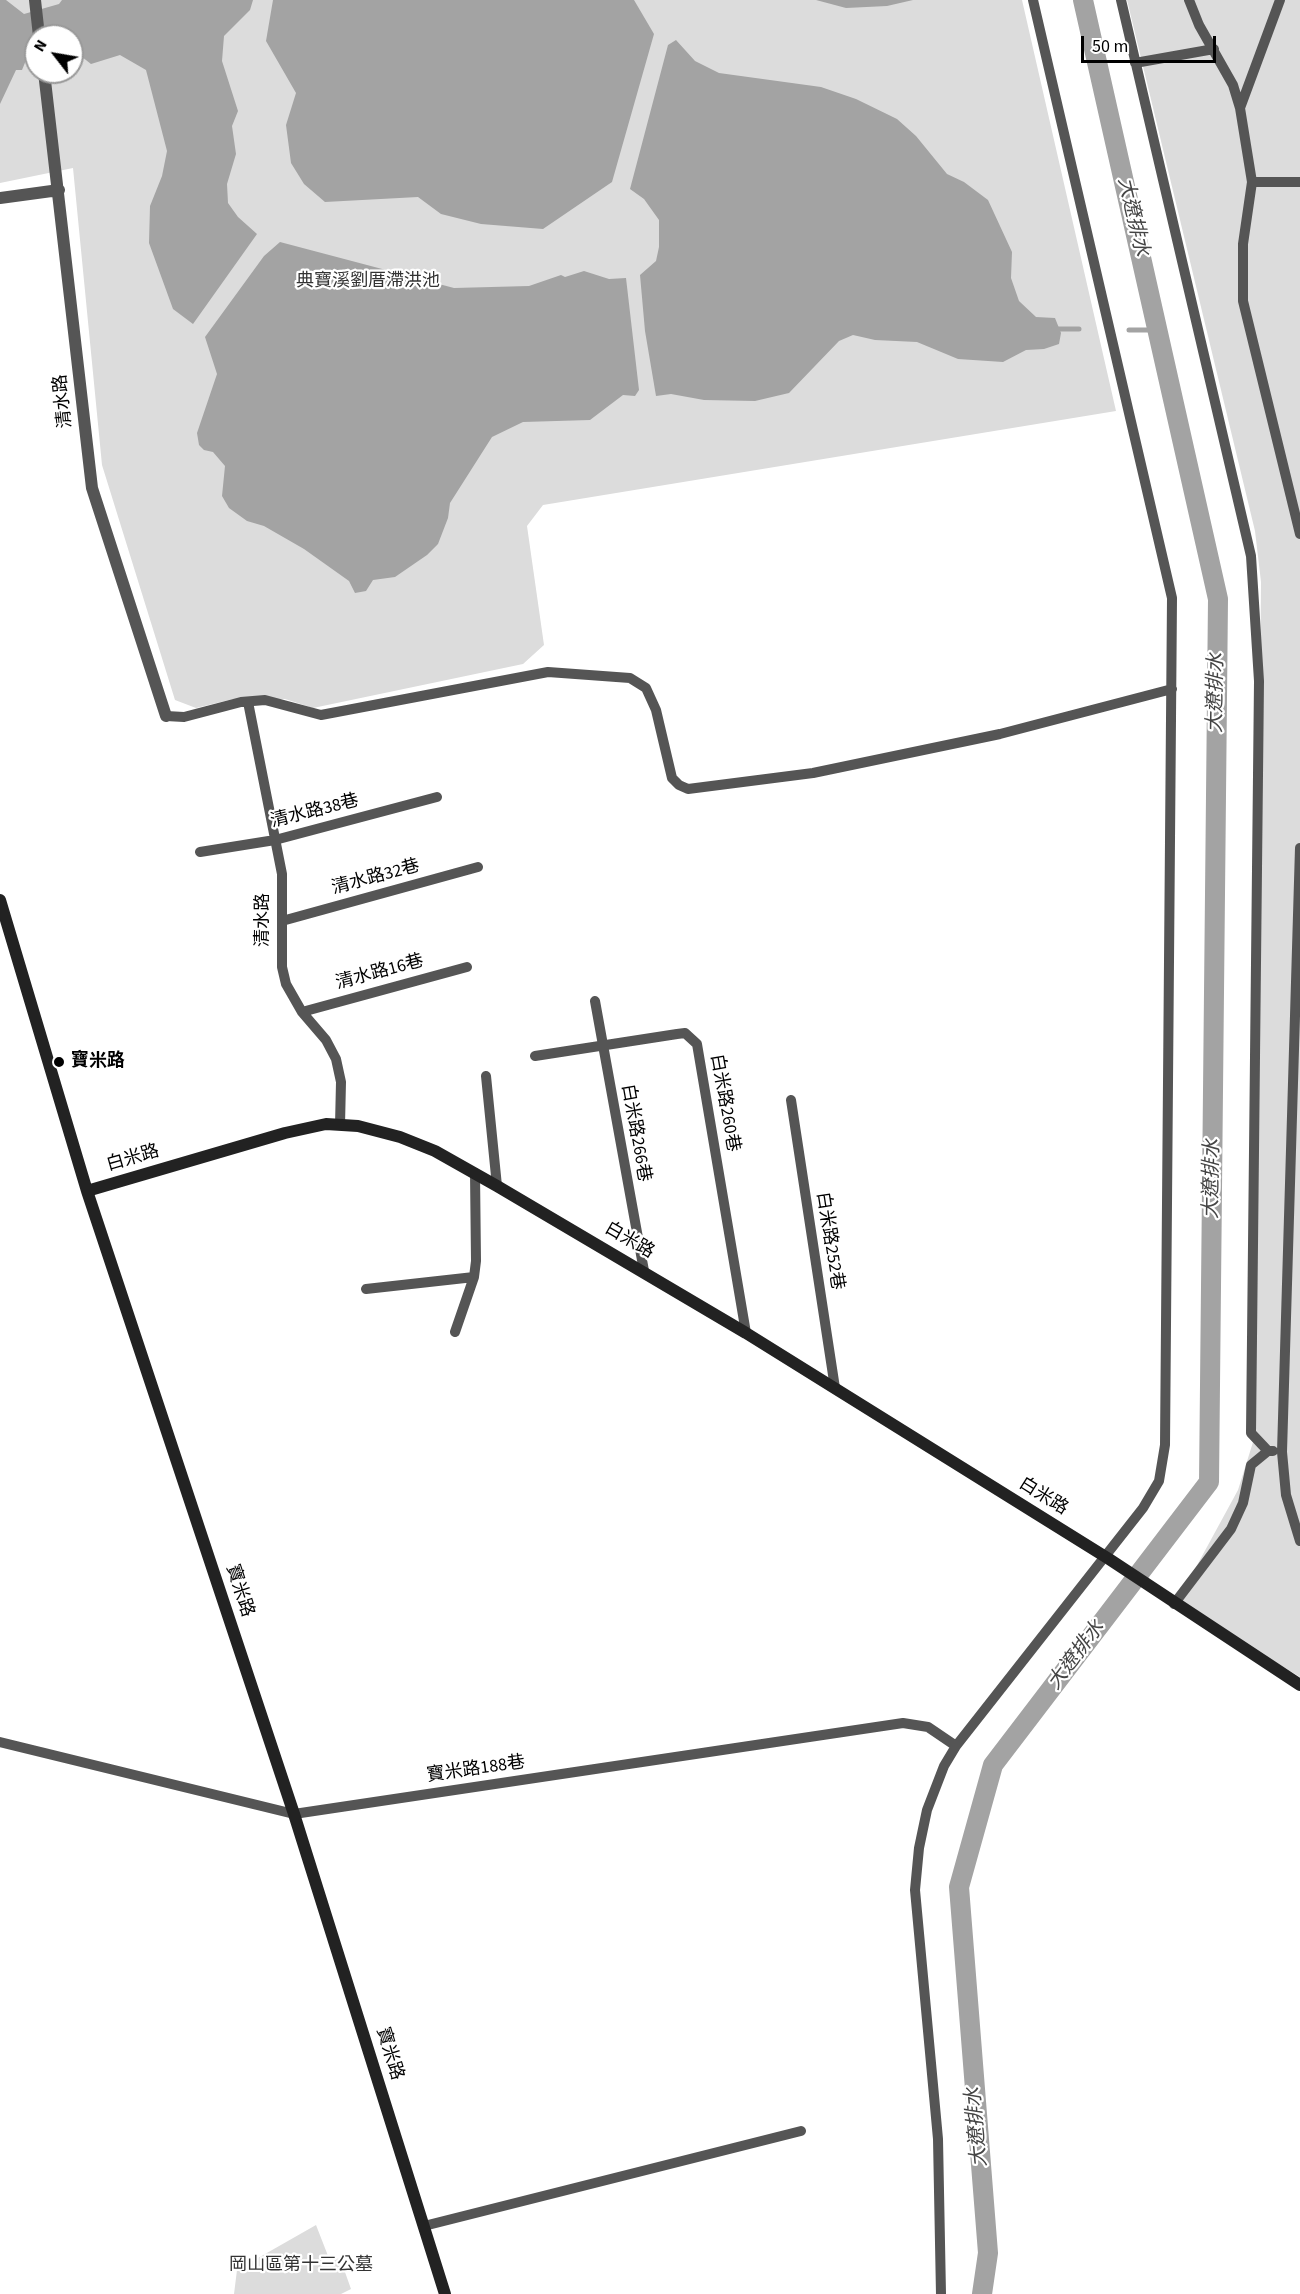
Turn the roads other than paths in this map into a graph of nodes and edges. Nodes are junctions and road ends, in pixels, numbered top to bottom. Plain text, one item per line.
1 (1032, 0) edge
2 (1121, 0) edge
3 (1189, 0) edge
4 (1280, 0) edge
5 (35, 1) edge
6 (38, 24) edge
7 (1214, 49) junction
8 (1135, 63) junction
9 (46, 84) edge
10 (1240, 108) junction
11 (1252, 182) junction
12 (1300, 182) edge
13 (59, 190) junction
14 (0, 198) edge
15 (1300, 534) edge
16 (1172, 689) junction
17 (248, 702) junction
18 (166, 716) joint
19 (437, 797) dead end
20 (275, 840) junction
21 (1300, 848) edge
22 (200, 852) dead end
23 (478, 867) dead end
24 (0, 900) edge
25 (282, 921) junction
26 (467, 967) dead end
27 (595, 1001) dead end
28 (302, 1012) junction
29 (603, 1045) junction
30 (535, 1056) dead end
31 (486, 1076) dead end
32 (791, 1100) dead end
33 (340, 1125) junction
34 (475, 1173) junction
35 (497, 1186) junction
36 (87, 1191) junction
37 (1295, 1217) edge
38 (644, 1271) junction
39 (474, 1277) junction
40 (366, 1289) dead end
41 (455, 1332) dead end
42 (746, 1333) junction
43 (835, 1388) junction
44 (1268, 1451) junction
45 (1282, 1452) junction
46 (1300, 1541) edge
47 (1107, 1558) junction
48 (1170, 1601) junction
49 (1300, 1685) edge
50 (0, 1742) edge
51 (956, 1746) junction
52 (294, 1814) junction
53 (801, 2131) dead end
54 (424, 2226) junction
55 (445, 2294) edge
56 (941, 2294) edge

1 - 16 lane
2 - 8 lane
3 - 7 lane
4 - 10 lane
5 - 6 street
7 - 8 lane
7 - 10 lane
8 - 44 lane
9 - 13 street, 清水路
10 - 11 lane
11 - 12 lane
11 - 15 lane
13 - 14 street
13 - 18 street, 清水路
16 - 17 lane
16 - 47 lane
17 - 18 lane
17 - 20 lane, 清水路
19 - 20 lane, 清水路38巷
20 - 22 lane, 清水路38巷
20 - 25 lane, 清水路
21 - 37 lane
23 - 25 lane, 清水路32巷
24 - 36 street, 寶米路
25 - 28 lane, 清水路
26 - 28 lane, 清水路16巷
27 - 29 lane, 白米路266巷
28 - 33 lane, 清水路
29 - 30 lane, 白米路260巷
29 - 38 lane, 白米路266巷
29 - 42 lane, 白米路260巷
31 - 35 lane
32 - 43 lane, 白米路252巷
33 - 34 street, 白米路
33 - 36 street, 白米路
34 - 35 street, 白米路
34 - 39 lane
35 - 38 street, 白米路
36 - 52 street, 寶米路
37 - 45 lane
38 - 42 street, 白米路
39 - 40 lane
39 - 41 lane
42 - 43 street, 白米路
43 - 47 street, 白米路
44 - 45 lane
44 - 48 lane
45 - 46 lane
47 - 48 street, 白米路
47 - 51 lane
48 - 49 street
50 - 52 lane, 寶米路188巷
51 - 52 lane, 寶米路188巷
51 - 56 lane
52 - 54 street, 寶米路
53 - 54 lane
54 - 55 street, 寶米路

